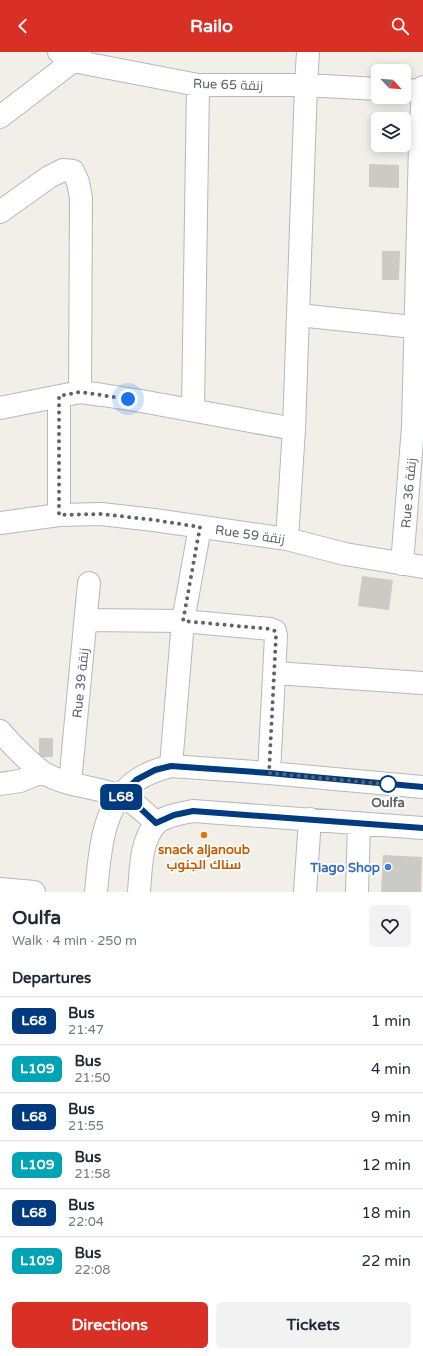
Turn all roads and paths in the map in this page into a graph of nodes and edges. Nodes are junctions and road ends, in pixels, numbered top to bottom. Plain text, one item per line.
1 (308, 52) edge
2 (71, 55) edge
3 (198, 85) junction
4 (306, 85) junction
5 (423, 87) edge
6 (371, 89) edge
7 (411, 90) edge
8 (423, 91) edge
9 (0, 117) edge
10 (422, 145) edge
11 (0, 212) edge
12 (420, 238) edge
13 (298, 315) junction
14 (419, 327) edge
15 (70, 394) junction
16 (0, 408) edge
17 (193, 410) junction
18 (418, 427) edge
19 (294, 429) junction
20 (59, 515) junction
21 (0, 523) edge
22 (200, 527) junction
23 (287, 539) junction
24 (413, 566) edge
25 (89, 583) dead end
26 (86, 620) junction
27 (183, 621) junction
28 (275, 673) junction
29 (423, 683) edge
30 (0, 731) edge
31 (171, 766) junction
32 (42, 772) junction
33 (269, 773) junction
34 (0, 784) edge
35 (70, 784) junction
36 (423, 787) edge
37 (120, 796) junction
38 (310, 819) junction
39 (156, 823) junction
40 (358, 823) junction
41 (423, 828) edge
42 (0, 890) edge
43 (34, 892) edge
44 (96, 892) edge
45 (139, 892) edge
46 (305, 892) edge
47 (357, 892) edge

1 - 4 street
2 - 3 street, Rue 65 زنقة
2 - 9 street
3 - 4 street, Rue 65 زنقة
3 - 17 street
4 - 6 street, Rue 65 زنقة
4 - 13 street
5 - 8 street, Rue 36 زنقة
7 - 8 street
8 - 10 street, Rue 36 زنقة
10 - 12 street, Rue 36 زنقة
11 - 15 street
12 - 14 street, Rue 36 زنقة
13 - 14 street
13 - 19 street
14 - 18 street, Rue 36 زنقة
15 - 16 street
15 - 17 street
15 - 20 street
17 - 19 street
18 - 24 street, Rue 36 زنقة
19 - 23 street
20 - 21 street, Rue 59 زنقة
20 - 22 street, Rue 59 زنقة
22 - 23 street, Rue 59 زنقة
22 - 27 street
23 - 24 street, Rue 59 زنقة
25 - 26 street, Rue 39 زنقة
26 - 27 street
26 - 35 street, Rue 39 زنقة
27 - 28 street
27 - 31 street
28 - 29 street
28 - 33 street
30 - 32 street
31 - 33 street
31 - 37 street
32 - 34 street
32 - 35 street
33 - 36 street
35 - 37 street
37 - 39 street
37 - 44 street
38 - 39 street
38 - 40 street
38 - 46 street
39 - 45 street
40 - 41 street
40 - 47 street
42 - 43 street

